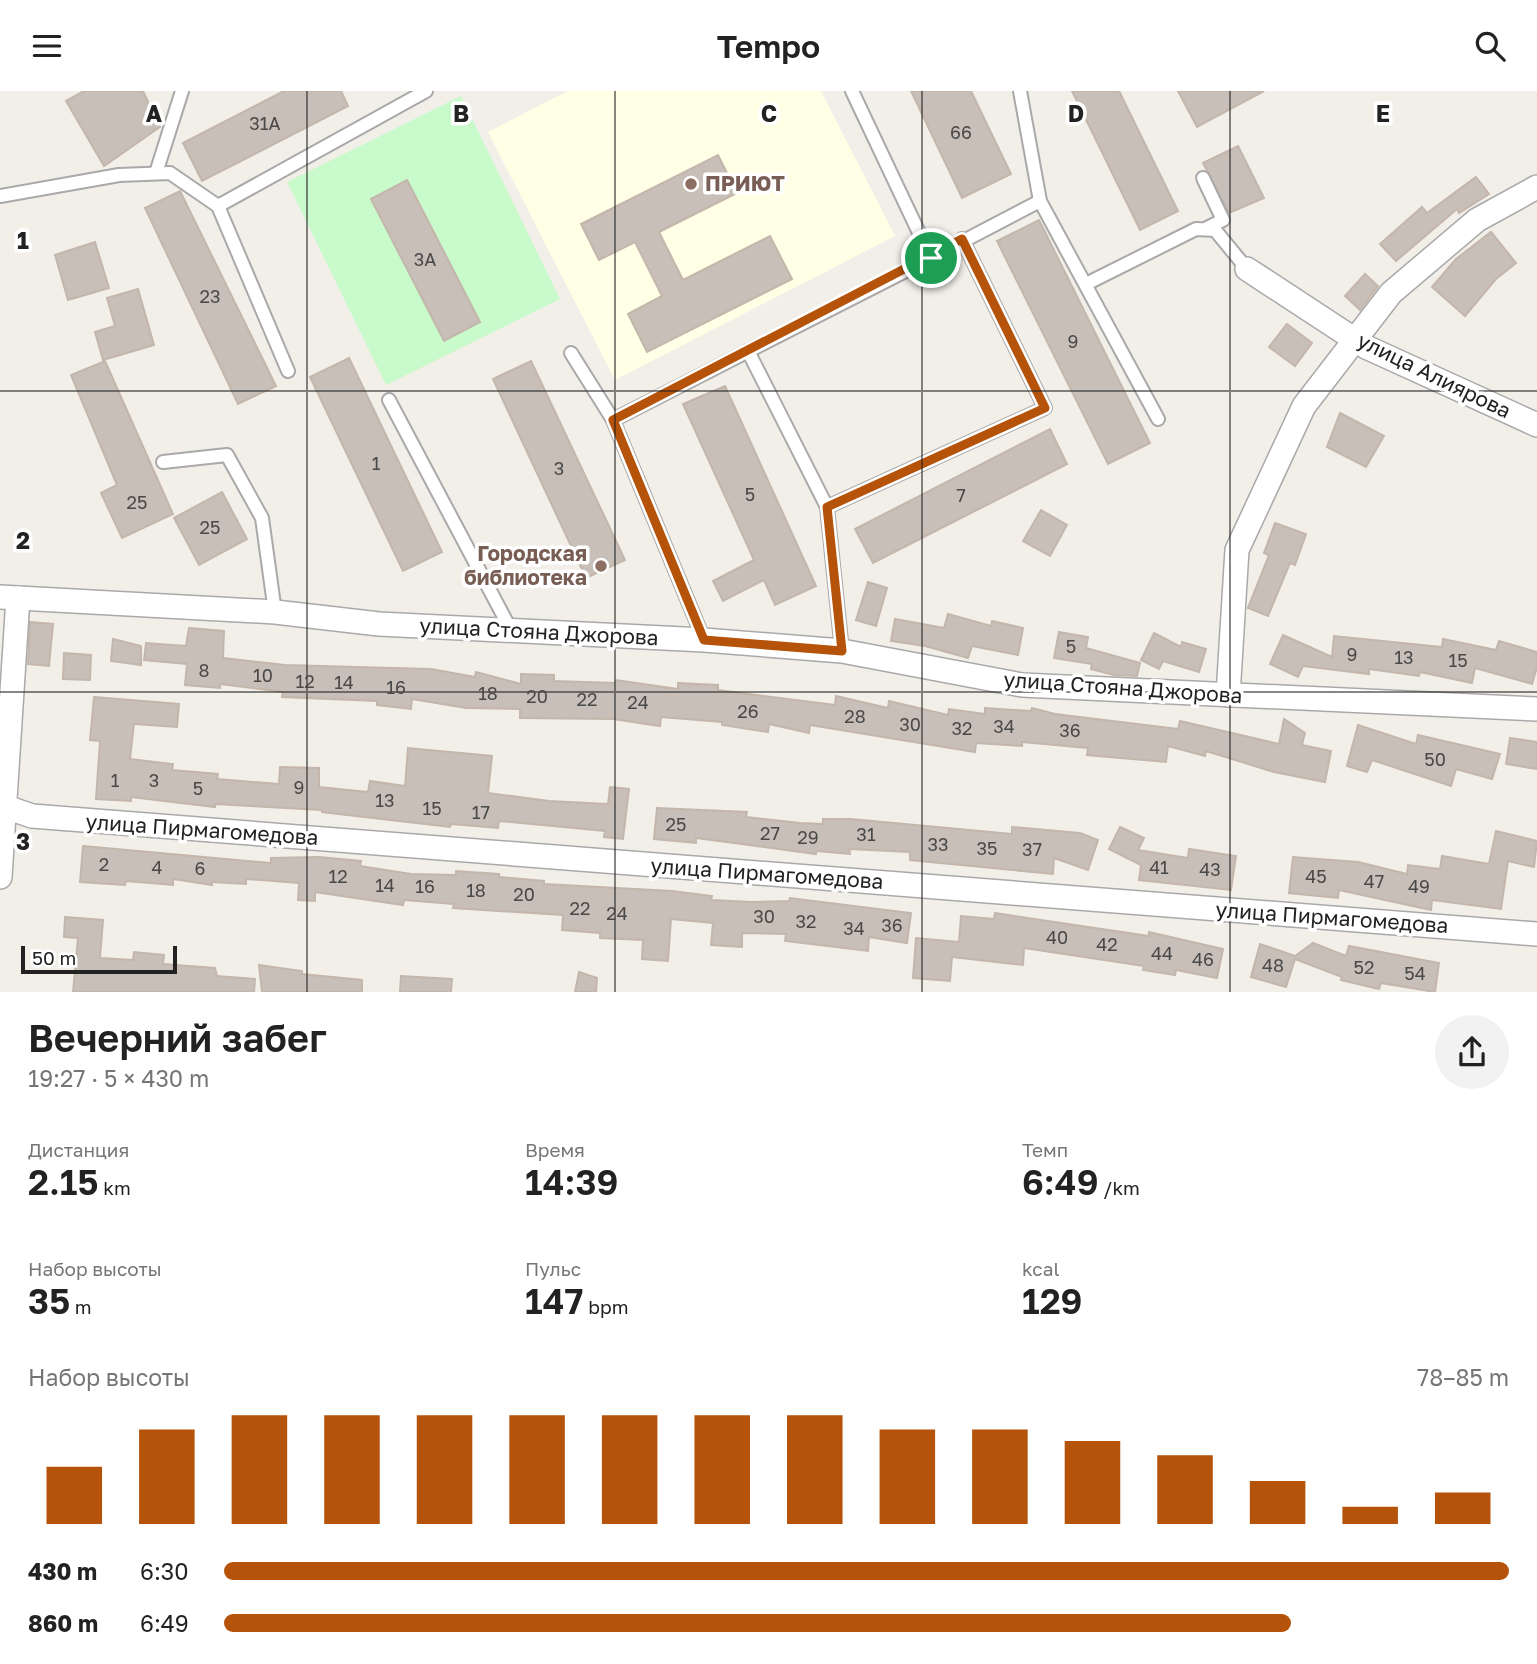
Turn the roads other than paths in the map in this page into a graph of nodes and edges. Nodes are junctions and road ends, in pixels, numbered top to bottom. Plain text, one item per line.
1 (426, 91) edge
2 (852, 91) edge
3 (1020, 91) edge
4 (184, 92) edge
5 (156, 173) junction
6 (1203, 179) dead end
7 (1537, 187) edge
8 (0, 196) edge
9 (1040, 201) junction
10 (218, 206) junction
11 (1205, 230) junction
12 (962, 239) junction
13 (931, 258) junction
14 (1247, 269) joint
15 (1086, 284) junction
16 (1354, 339) junction
17 (748, 351) junction
18 (571, 353) dead end
19 (288, 371) dead end
20 (389, 400) dead end
21 (1158, 419) dead end
22 (613, 420) junction
23 (1537, 425) edge
24 (163, 462) dead end
25 (827, 507) junction
26 (9, 598) edge
27 (275, 612) junction
28 (512, 633) junction
29 (704, 640) junction
30 (842, 651) junction
31 (1228, 695) junction
32 (1537, 709) edge
33 (3, 807) edge
34 (0, 877) edge
35 (1536, 934) edge

1 - 10 lane
2 - 13 lane
3 - 9 lane
4 - 5 lane
5 - 8 lane
5 - 10 lane
6 - 11 lane
7 - 16 street
9 - 12 lane
9 - 15 lane
10 - 19 lane
11 - 14 lane, улица Алиярова
11 - 15 lane
12 - 13 lane
12 - 25 lane
13 - 17 lane
14 - 16 street, улица Алиярова
15 - 21 lane
16 - 23 street, улица Алиярова
16 - 31 street
17 - 22 lane
17 - 25 lane
18 - 22 lane
20 - 28 lane
22 - 29 lane
24 - 27 lane
25 - 30 lane
26 - 27 street, улица Стояна Джорова
26 - 33 street
27 - 28 street, улица Стояна Джорова
28 - 29 street, улица Стояна Джорова
29 - 30 street, улица Стояна Джорова
30 - 31 street, улица Стояна Джорова
31 - 32 street, улица Стояна Джорова
33 - 34 street
33 - 35 street, улица Пирмагомедова

